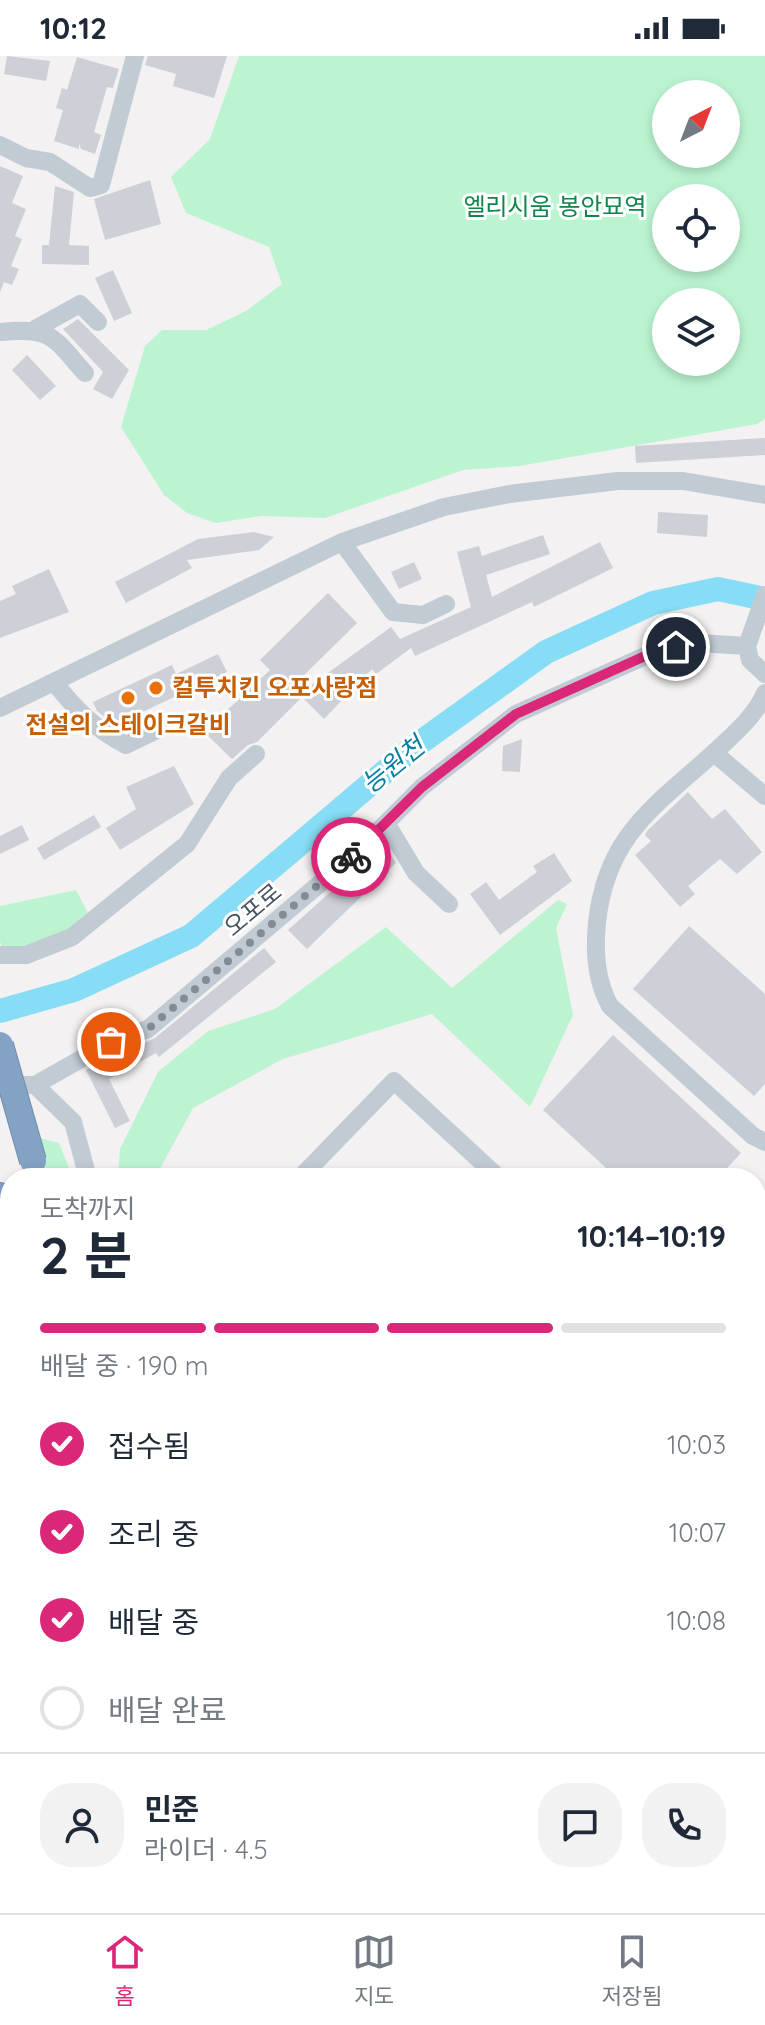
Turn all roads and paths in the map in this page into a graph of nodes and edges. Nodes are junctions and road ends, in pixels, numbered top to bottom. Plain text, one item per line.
1 (135, 56) edge
2 (0, 145) edge
3 (98, 322) dead end
4 (35, 329) junction
5 (0, 332) edge
6 (85, 373) dead end
7 (765, 495) edge
8 (342, 542) junction
9 (765, 595) edge
10 (446, 604) dead end
11 (747, 646) junction
12 (765, 674) edge
13 (54, 682) junction
14 (765, 693) edge
15 (2, 702) edge
16 (159, 729) dead end
17 (714, 753) junction
18 (256, 754) dead end
19 (765, 796) edge
20 (386, 823) junction
21 (449, 904) dead end
22 (0, 955) edge
23 (0, 1045) edge
24 (0, 1085) edge
25 (35, 1085) junction
26 (765, 1142) edge
27 (34, 1168) edge
28 (85, 1168) edge
29 (310, 1168) edge
30 (488, 1168) edge

1 - 2 street
3 - 4 street
4 - 5 street
4 - 6 street
7 - 8 street
8 - 10 street
8 - 13 street
9 - 11 street
11 - 12 street
11 - 20 street, 오포로
13 - 15 street
13 - 16 street
14 - 17 street
17 - 19 street
17 - 26 street
18 - 22 street
20 - 21 street
20 - 25 street, 오포로
23 - 27 highway, bridge
24 - 25 street
25 - 28 street
29 - 30 street

